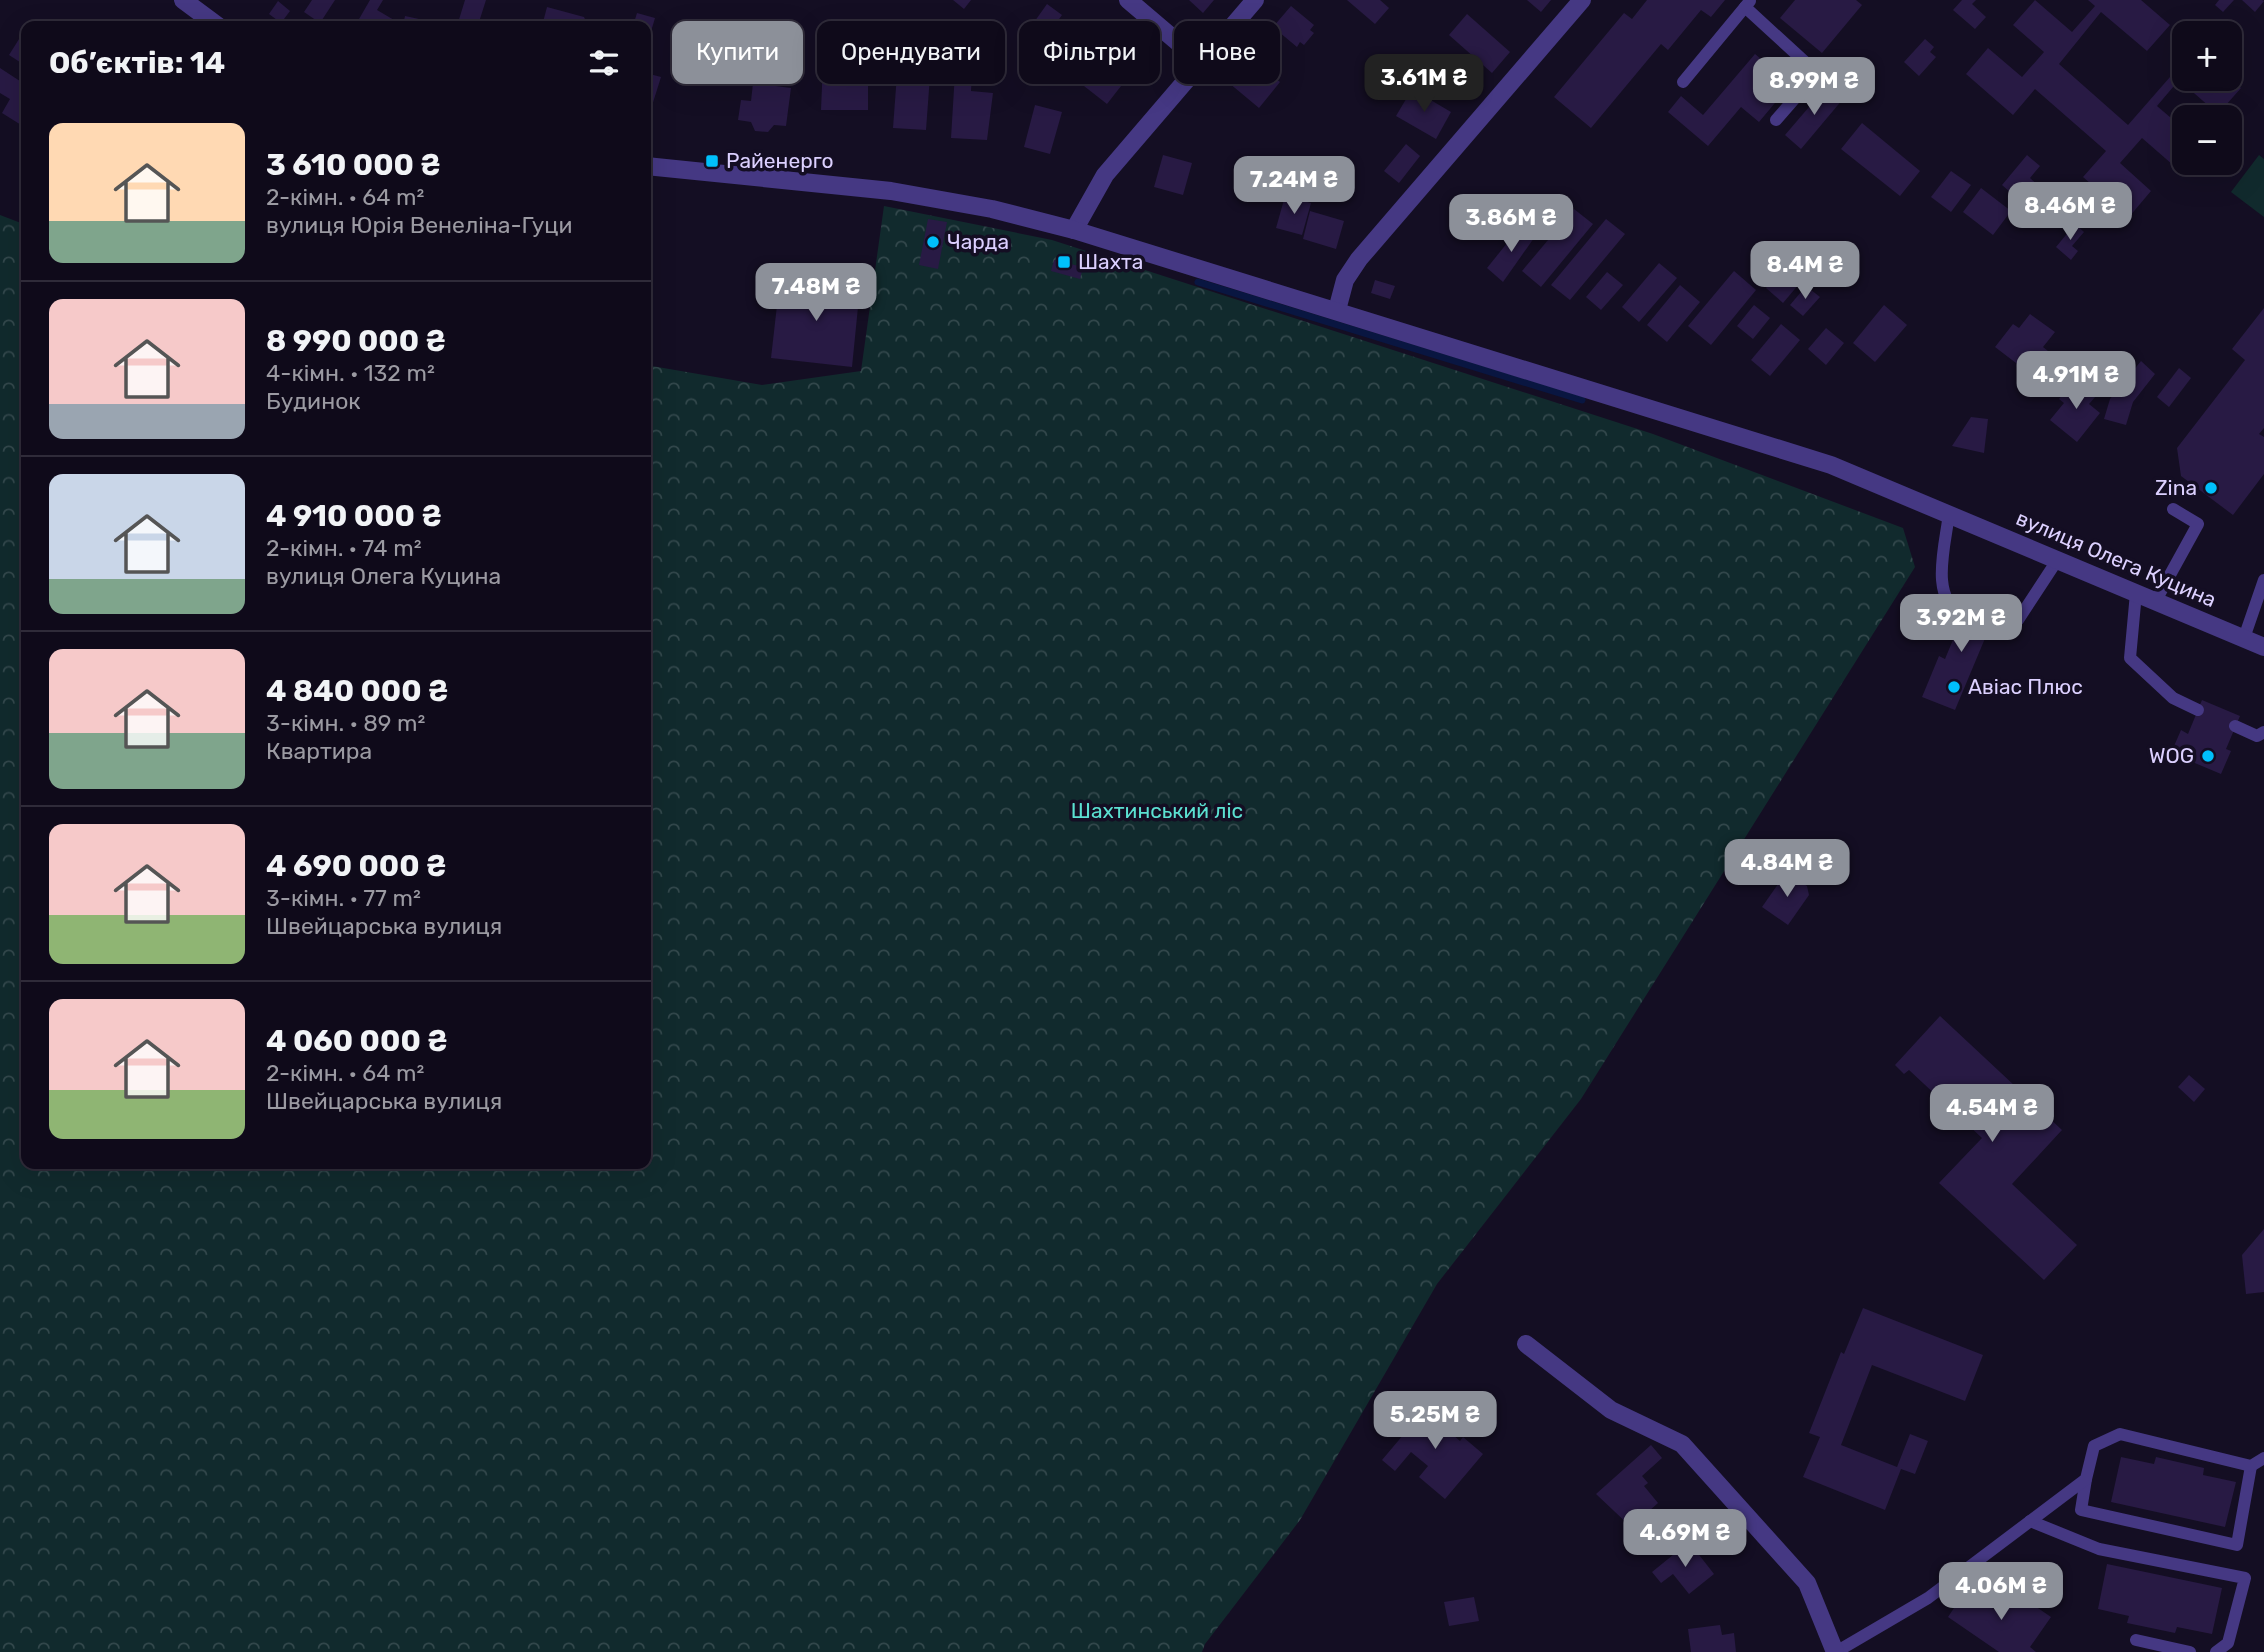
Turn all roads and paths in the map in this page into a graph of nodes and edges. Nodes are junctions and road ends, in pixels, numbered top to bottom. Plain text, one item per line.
1 (183, 0) edge
2 (1128, 0) edge
3 (1255, 0) edge
4 (1582, 0) edge
5 (1747, 3) edge
6 (211, 21) edge
7 (1237, 21) edge
8 (1174, 39) edge
9 (1684, 82) dead end
10 (1182, 84) edge
11 (1776, 120) dead end
12 (651, 167) edge
13 (1074, 230) junction
14 (1337, 310) junction
15 (2173, 509) dead end
16 (1950, 513) junction
17 (2057, 559) junction
18 (2264, 580) edge
19 (2136, 593) junction
20 (2155, 601) junction
21 (1964, 615) dead end
22 (1990, 626) dead end
23 (2244, 638) junction
24 (2264, 647) edge
25 (2198, 710) dead end
26 (2235, 726) dead end
27 (2264, 732) edge
28 (1526, 1344) dead end
29 (2264, 1458) edge
30 (2251, 1466) junction
31 (2086, 1479) junction
32 (2030, 1521) junction
33 (2136, 1640) dead end
34 (1835, 1652) edge
35 (2190, 1652) edge
36 (2216, 1652) edge

1 - 6 street
2 - 8 street
3 - 7 street
4 - 14 street
5 - 9 lane
5 - 11 lane
10 - 13 street
12 - 13 street, вулиця Олега Куцина
13 - 14 street, вулиця Олега Куцина
14 - 16 street, вулиця Олега Куцина
15 - 20 lane
16 - 17 street, вулиця Олега Куцина
16 - 21 lane
17 - 19 street, вулиця Олега Куцина
17 - 22 lane
18 - 23 lane
19 - 20 street, вулиця Олега Куцина
19 - 25 lane
20 - 23 street, вулиця Олега Куцина
23 - 24 street, вулиця Олега Куцина
26 - 27 lane
28 - 34 street
29 - 30 lane
30 - 31 lane
30 - 31 lane
31 - 32 lane
32 - 34 lane
32 - 36 lane
33 - 35 lane

